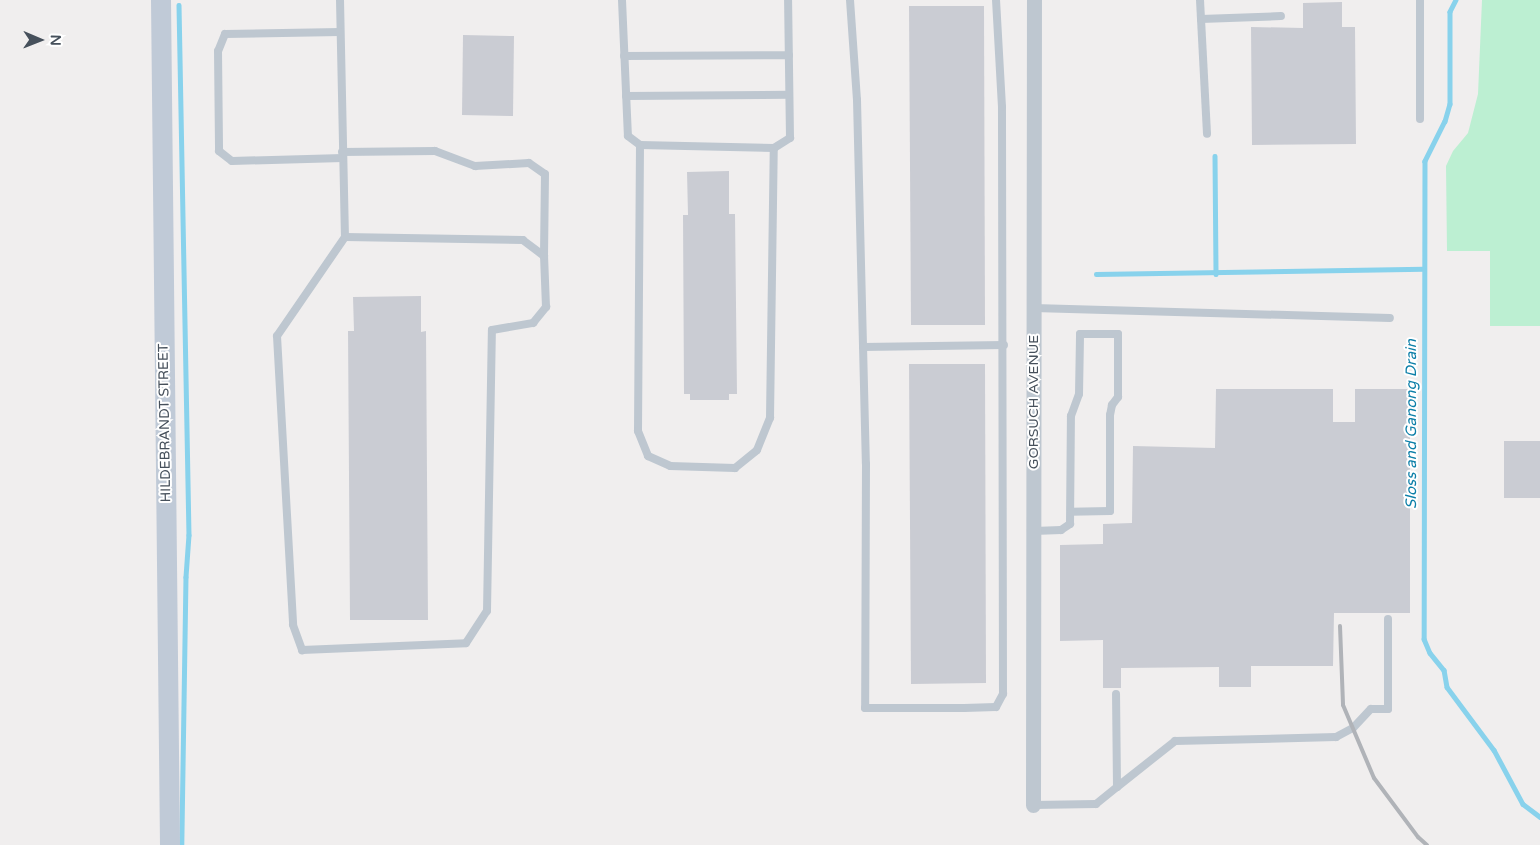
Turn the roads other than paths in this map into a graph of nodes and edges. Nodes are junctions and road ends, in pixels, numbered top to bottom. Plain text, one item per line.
1 (161, 0) edge
2 (340, 0) edge
3 (622, 0) edge
4 (788, 0) edge
5 (850, 0) edge
6 (996, 0) edge
7 (1034, 0) edge
8 (1200, 0) edge
9 (1420, 0) edge
10 (1281, 16) dead end
11 (1201, 19) junction
12 (340, 32) junction
13 (789, 55) junction
14 (624, 56) junction
15 (789, 95) junction
16 (626, 96) junction
17 (1420, 118) dead end
18 (1207, 134) dead end
19 (640, 145) junction
20 (774, 148) junction
21 (343, 155) junction
22 (345, 237) junction
23 (544, 256) junction
24 (1034, 308) junction
25 (1390, 318) dead end
26 (1004, 344) junction
27 (863, 347) junction
28 (1071, 512) junction
29 (1034, 531) junction
30 (1388, 619) dead end
31 (1116, 694) dead end
32 (1116, 787) junction
33 (1034, 804) joint
34 (170, 845) edge

1 - 34 street, HILDEBRANDT STREET
2 - 12 lane
3 - 14 lane
4 - 13 lane
5 - 27 lane
6 - 26 lane
7 - 24 street, GORSUCH AVENUE
8 - 11 lane
9 - 17 lane
10 - 11 lane
11 - 18 lane
12 - 21 lane
12 - 21 lane
13 - 14 lane
13 - 15 lane
14 - 16 lane
15 - 16 lane
15 - 20 lane
16 - 19 lane
19 - 20 lane
19 - 20 lane
21 - 22 lane
21 - 23 lane
22 - 23 lane
22 - 23 lane
24 - 25 lane
24 - 29 street, GORSUCH AVENUE
26 - 27 lane
26 - 27 lane
28 - 28 lane
28 - 29 lane
29 - 33 street, GORSUCH AVENUE
30 - 32 lane
31 - 32 lane
32 - 33 lane

